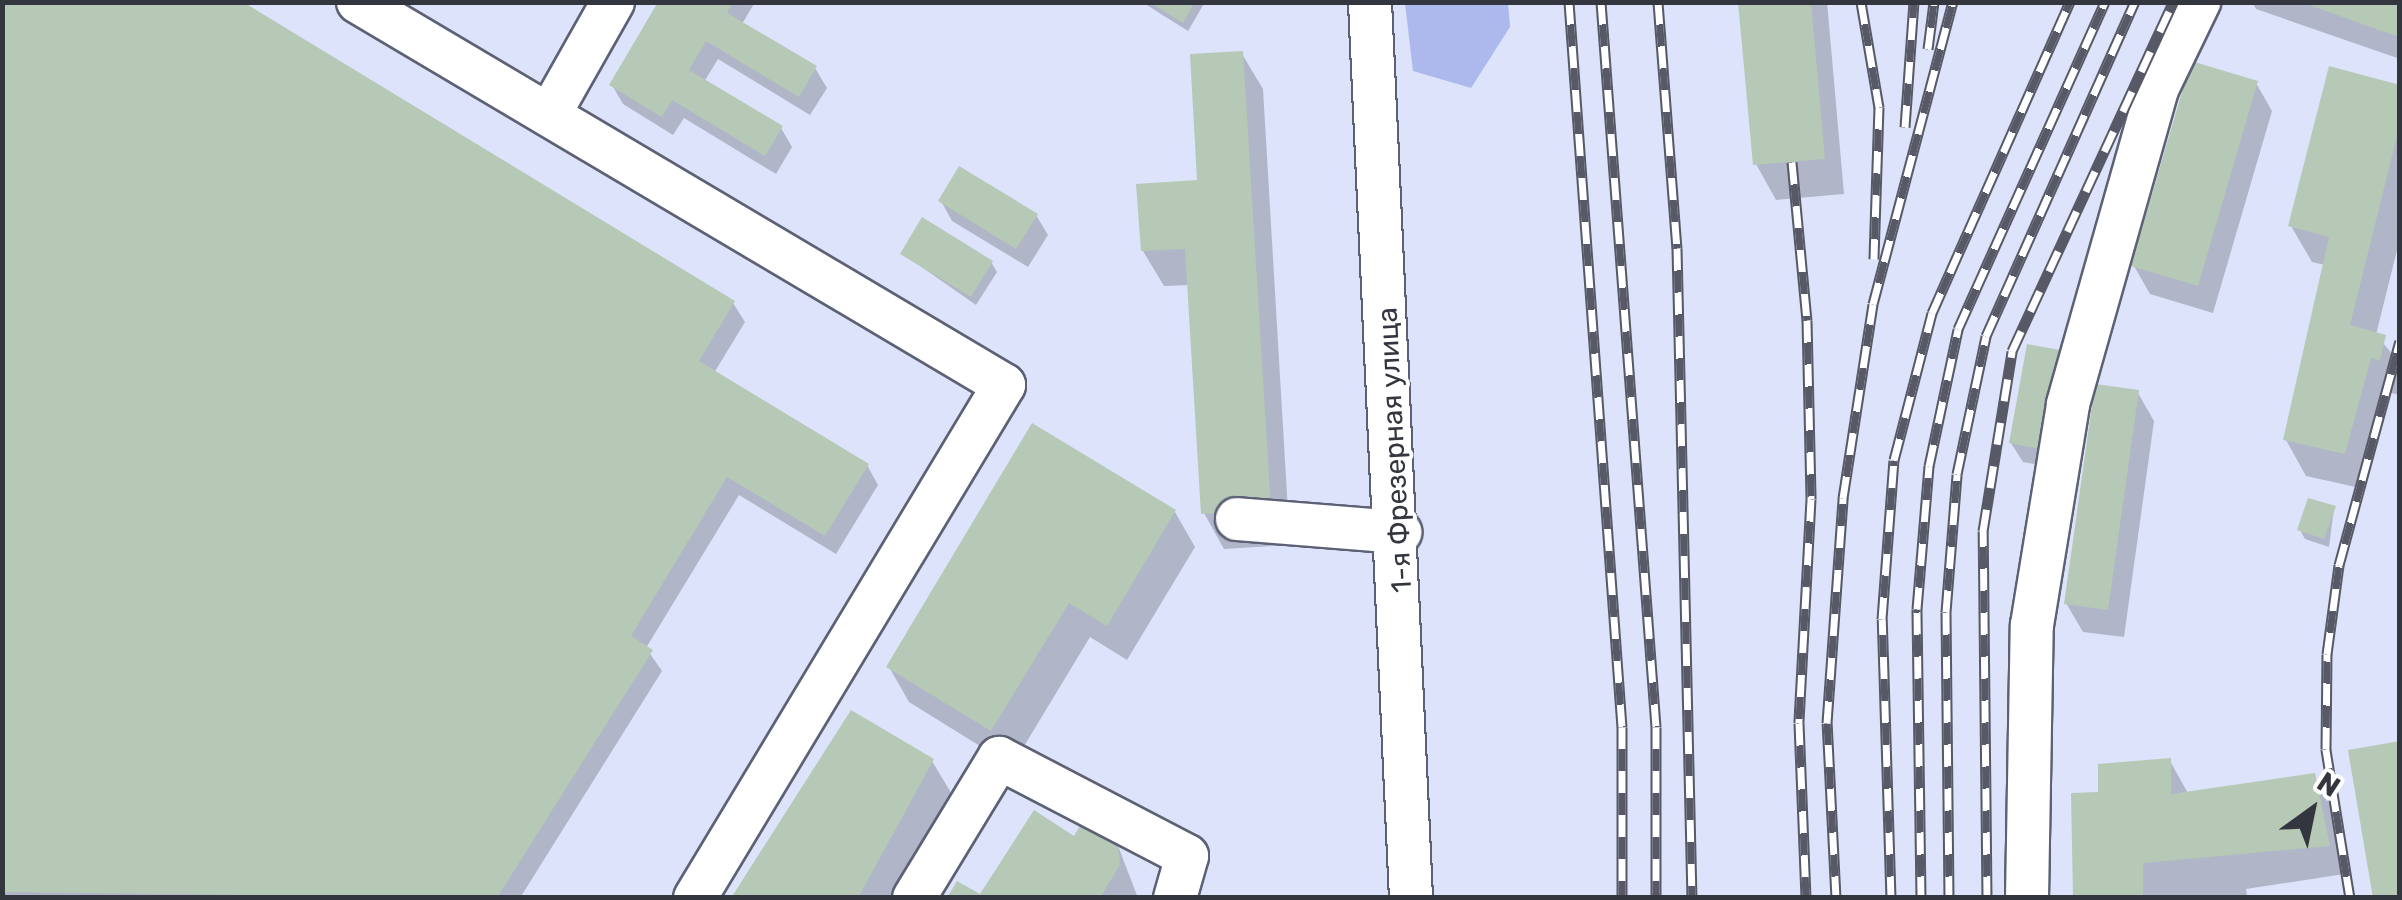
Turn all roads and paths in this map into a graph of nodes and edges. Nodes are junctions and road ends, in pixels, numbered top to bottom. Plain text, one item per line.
1 (358, 2) edge
2 (613, 2) edge
3 (1370, 2) edge
4 (2199, 2) edge
5 (549, 116) junction
6 (1236, 520) dead end
7 (1400, 532) junction
8 (694, 898) edge
9 (914, 898) edge
10 (1175, 898) edge
11 (1411, 898) edge
12 (2027, 898) edge

1 - 5 street
2 - 5 street
3 - 7 street, 1-я Фрезерная улица
4 - 12 street
5 - 8 street
6 - 7 street
7 - 11 street, 1-я Фрезерная улица
9 - 10 street

